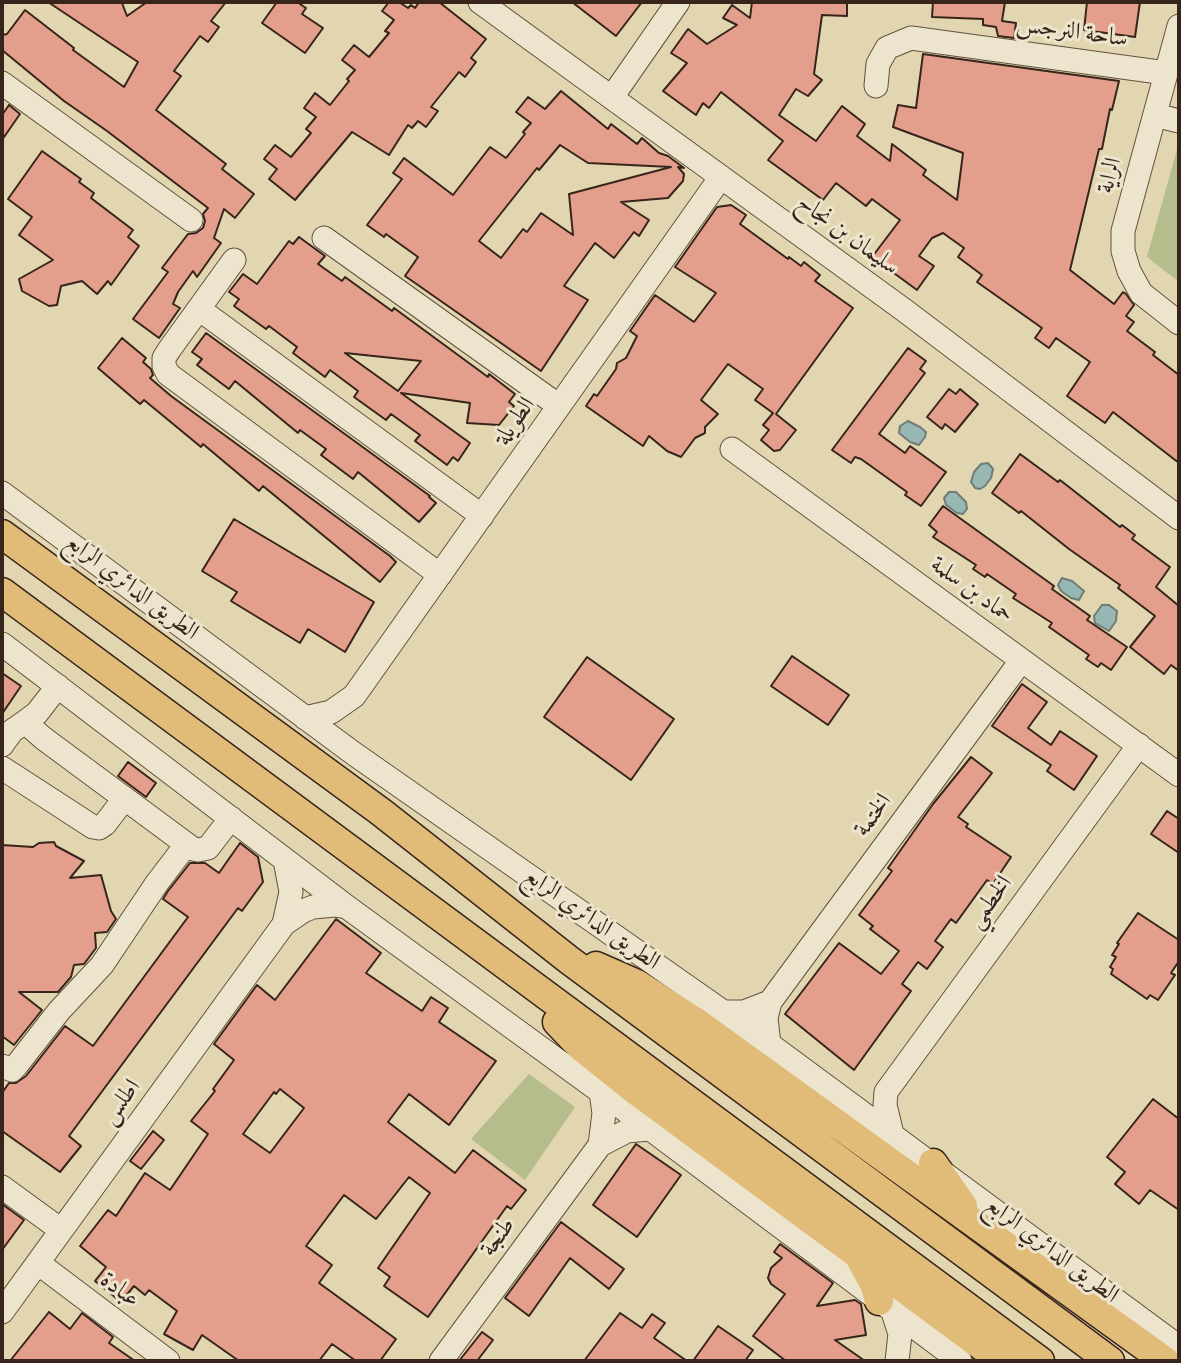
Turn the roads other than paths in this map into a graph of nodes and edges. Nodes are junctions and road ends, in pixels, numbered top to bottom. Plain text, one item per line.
1 (480, 2) edge
2 (678, 2) edge
3 (1179, 26) edge
4 (1166, 73) junction
5 (2, 83) edge
6 (876, 86) dead end
7 (611, 97) junction
8 (1155, 115) junction
9 (1179, 121) edge
10 (721, 177) junction
11 (191, 220) dead end
12 (324, 237) dead end
13 (234, 260) dead end
14 (199, 309) junction
15 (1179, 323) edge
16 (559, 406) junction
17 (732, 449) dead end
18 (2, 493) edge
19 (482, 516) junction
20 (1179, 518) edge
21 (2, 534) edge
22 (440, 575) junction
23 (2, 592) edge
24 (2, 644) edge
25 (1021, 661) junction
26 (58, 686) junction
27 (354, 696) junction
28 (305, 718) junction
29 (25, 722) junction
30 (1139, 745) junction
31 (2, 746) edge
32 (353, 753) junction
33 (2, 768) edge
34 (1179, 775) edge
35 (124, 799) junction
36 (231, 818) junction
37 (186, 845) junction
38 (285, 860) junction
39 (347, 907) junction
40 (284, 924) junction
41 (569, 960) junction
42 (531, 986) junction
43 (770, 1002) junction
44 (725, 1012) junction
45 (769, 1044) junction
46 (2, 1066) edge
47 (601, 1092) junction
48 (886, 1092) junction
49 (846, 1100) junction
50 (648, 1129) junction
51 (892, 1134) junction
52 (600, 1145) junction
53 (933, 1163) junction
54 (2, 1187) edge
55 (977, 1226) junction
56 (61, 1230) junction
57 (858, 1255) junction
58 (38, 1263) junction
59 (886, 1307) junction
60 (2, 1312) edge
61 (940, 1346) junction
62 (1179, 1347) edge
63 (168, 1361) edge
64 (441, 1361) edge
65 (897, 1361) edge
66 (904, 1361) edge
67 (960, 1361) edge
68 (1002, 1361) edge
69 (1040, 1361) edge
70 (1110, 1361) edge
71 (1165, 1361) edge

1 - 7 street, سليمان بن نجاح
2 - 7 street
3 - 4 street, الراية
4 - 6 street, ساحة النرجس
4 - 8 street, الراية
5 - 11 street
7 - 10 street, سليمان بن نجاح
8 - 9 street
8 - 15 street, الراية
10 - 16 street, الطويلة
10 - 20 street, سليمان بن نجاح
12 - 16 street
13 - 14 street
14 - 19 street
14 - 22 street
16 - 19 street, الطويلة
17 - 25 street, حماد بن سلمة
18 - 28 street, الطريق الدائري الرابع
19 - 22 street, الطويلة
21 - 41 main road, الطريق الدائري الرابع
22 - 27 street, الطويلة
23 - 42 main road
24 - 26 street
25 - 30 street, حماد بن سلمة
25 - 43 street, الختمة
26 - 29 street
26 - 36 street
27 - 28 street, الطويلة
27 - 32 street, الطويلة
28 - 32 street, الطريق الدائري الرابع
29 - 31 street
29 - 35 street
30 - 34 street, حماد بن سلمة
30 - 48 street, الخطمي
32 - 44 street, الطريق الدائري الرابع
33 - 35 street
35 - 37 street
36 - 37 street
36 - 38 street
37 - 46 street
38 - 39 street
38 - 40 street, اطلس
39 - 40 street, اطلس
39 - 47 street
40 - 56 street, اطلس
41 - 55 main road
41 - 70 main road, الطريق الدائري الرابع
42 - 57 main road
42 - 69 main road
43 - 44 street
43 - 45 street
44 - 45 street, الطريق الدائري الرابع
45 - 49 street, الطريق الدائري الرابع
47 - 50 street
47 - 52 street
48 - 49 street
48 - 51 street
49 - 51 street, الطريق الدائري الرابع
50 - 52 street
50 - 59 street
51 - 53 street, الطريق الدائري الرابع
52 - 64 street, طنجة
53 - 55 main road
53 - 62 street, الطريق الدائري الرابع
54 - 56 street
55 - 71 main road
56 - 58 street, اطلس
57 - 59 main road
57 - 68 main road
58 - 60 street, اطلس
58 - 63 street, عبادة
59 - 61 street
59 - 65 street
61 - 66 street
61 - 67 street

